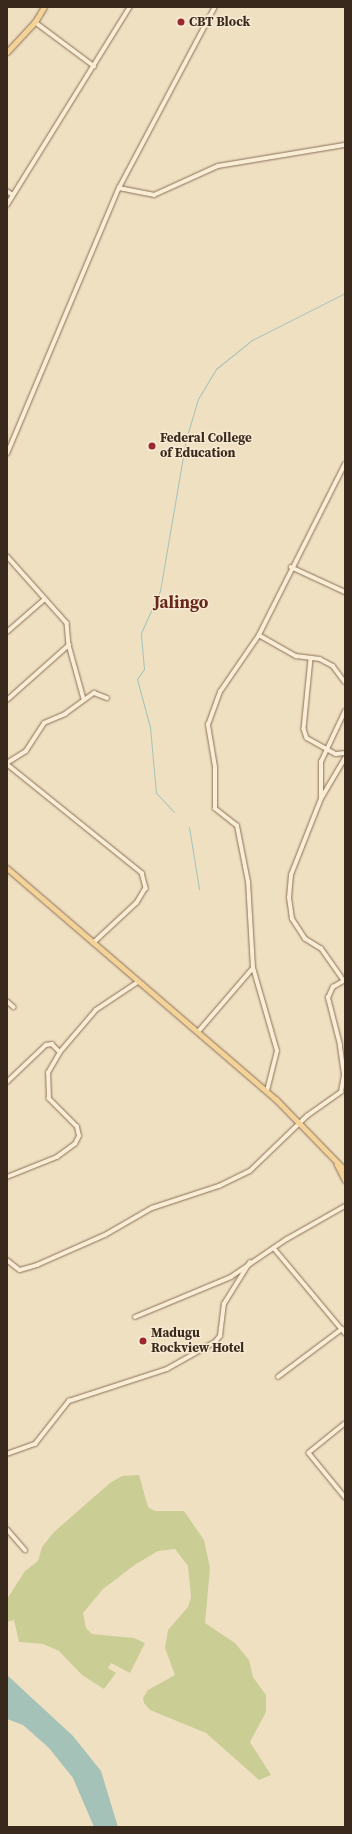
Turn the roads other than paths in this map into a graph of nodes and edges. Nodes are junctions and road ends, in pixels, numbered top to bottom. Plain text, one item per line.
1 (44, 7) edge
2 (130, 7) edge
3 (215, 7) edge
4 (35, 22) junction
5 (7, 52) edge
6 (94, 66) junction
7 (345, 145) edge
8 (119, 188) junction
9 (7, 191) edge
10 (13, 194) junction
11 (7, 205) edge
12 (7, 454) edge
13 (345, 464) edge
14 (7, 556) edge
15 (9, 561) edge
16 (291, 567) junction
17 (345, 592) edge
18 (45, 599) junction
19 (7, 632) edge
20 (259, 634) junction
21 (69, 645) junction
22 (311, 659) junction
23 (345, 682) edge
24 (107, 698) dead end
25 (84, 699) junction
26 (7, 700) edge
27 (345, 711) edge
28 (326, 749) junction
29 (345, 753) edge
30 (345, 758) edge
31 (7, 764) edge
32 (321, 799) junction
33 (7, 868) edge
34 (94, 943) junction
35 (253, 968) junction
36 (344, 980) edge
37 (138, 982) junction
38 (7, 1001) edge
39 (14, 1007) dead end
40 (198, 1032) junction
41 (60, 1052) junction
42 (344, 1075) edge
43 (7, 1082) edge
44 (267, 1091) junction
45 (300, 1122) junction
46 (338, 1163) junction
47 (345, 1163) edge
48 (344, 1171) edge
49 (7, 1177) edge
50 (345, 1180) edge
51 (345, 1206) edge
52 (274, 1248) junction
53 (7, 1260) edge
54 (250, 1262) junction
55 (135, 1317) dead end
56 (342, 1329) junction
57 (345, 1333) edge
58 (278, 1377) dead end
59 (345, 1424) edge
60 (7, 1454) edge
61 (345, 1497) edge
62 (7, 1529) edge
63 (25, 1550) dead end

1 - 4 main road
2 - 6 street
3 - 8 street
4 - 5 main road
4 - 6 street
6 - 10 street
7 - 8 street
8 - 12 street
9 - 10 street
10 - 11 street
13 - 16 street
14 - 15 street
15 - 18 street
16 - 17 street
16 - 20 street
18 - 19 street
18 - 21 street
20 - 22 street
20 - 35 street
21 - 25 street
21 - 26 street
22 - 23 street
22 - 28 street
24 - 25 street
25 - 31 street
27 - 28 street
28 - 29 street
28 - 32 street
30 - 32 street
31 - 34 street
32 - 36 street
33 - 34 main road
34 - 37 main road
35 - 40 street
35 - 44 street
36 - 42 street
37 - 40 main road
37 - 41 street
38 - 39 street
40 - 44 main road
41 - 43 street
41 - 49 street
42 - 45 street
44 - 45 main road
45 - 46 main road
45 - 53 street
46 - 47 main road
46 - 48 main road
48 - 50 main road
51 - 52 street
52 - 54 street
52 - 56 street
54 - 55 street
54 - 60 street
56 - 57 street
56 - 58 street
59 - 61 street
62 - 63 street

